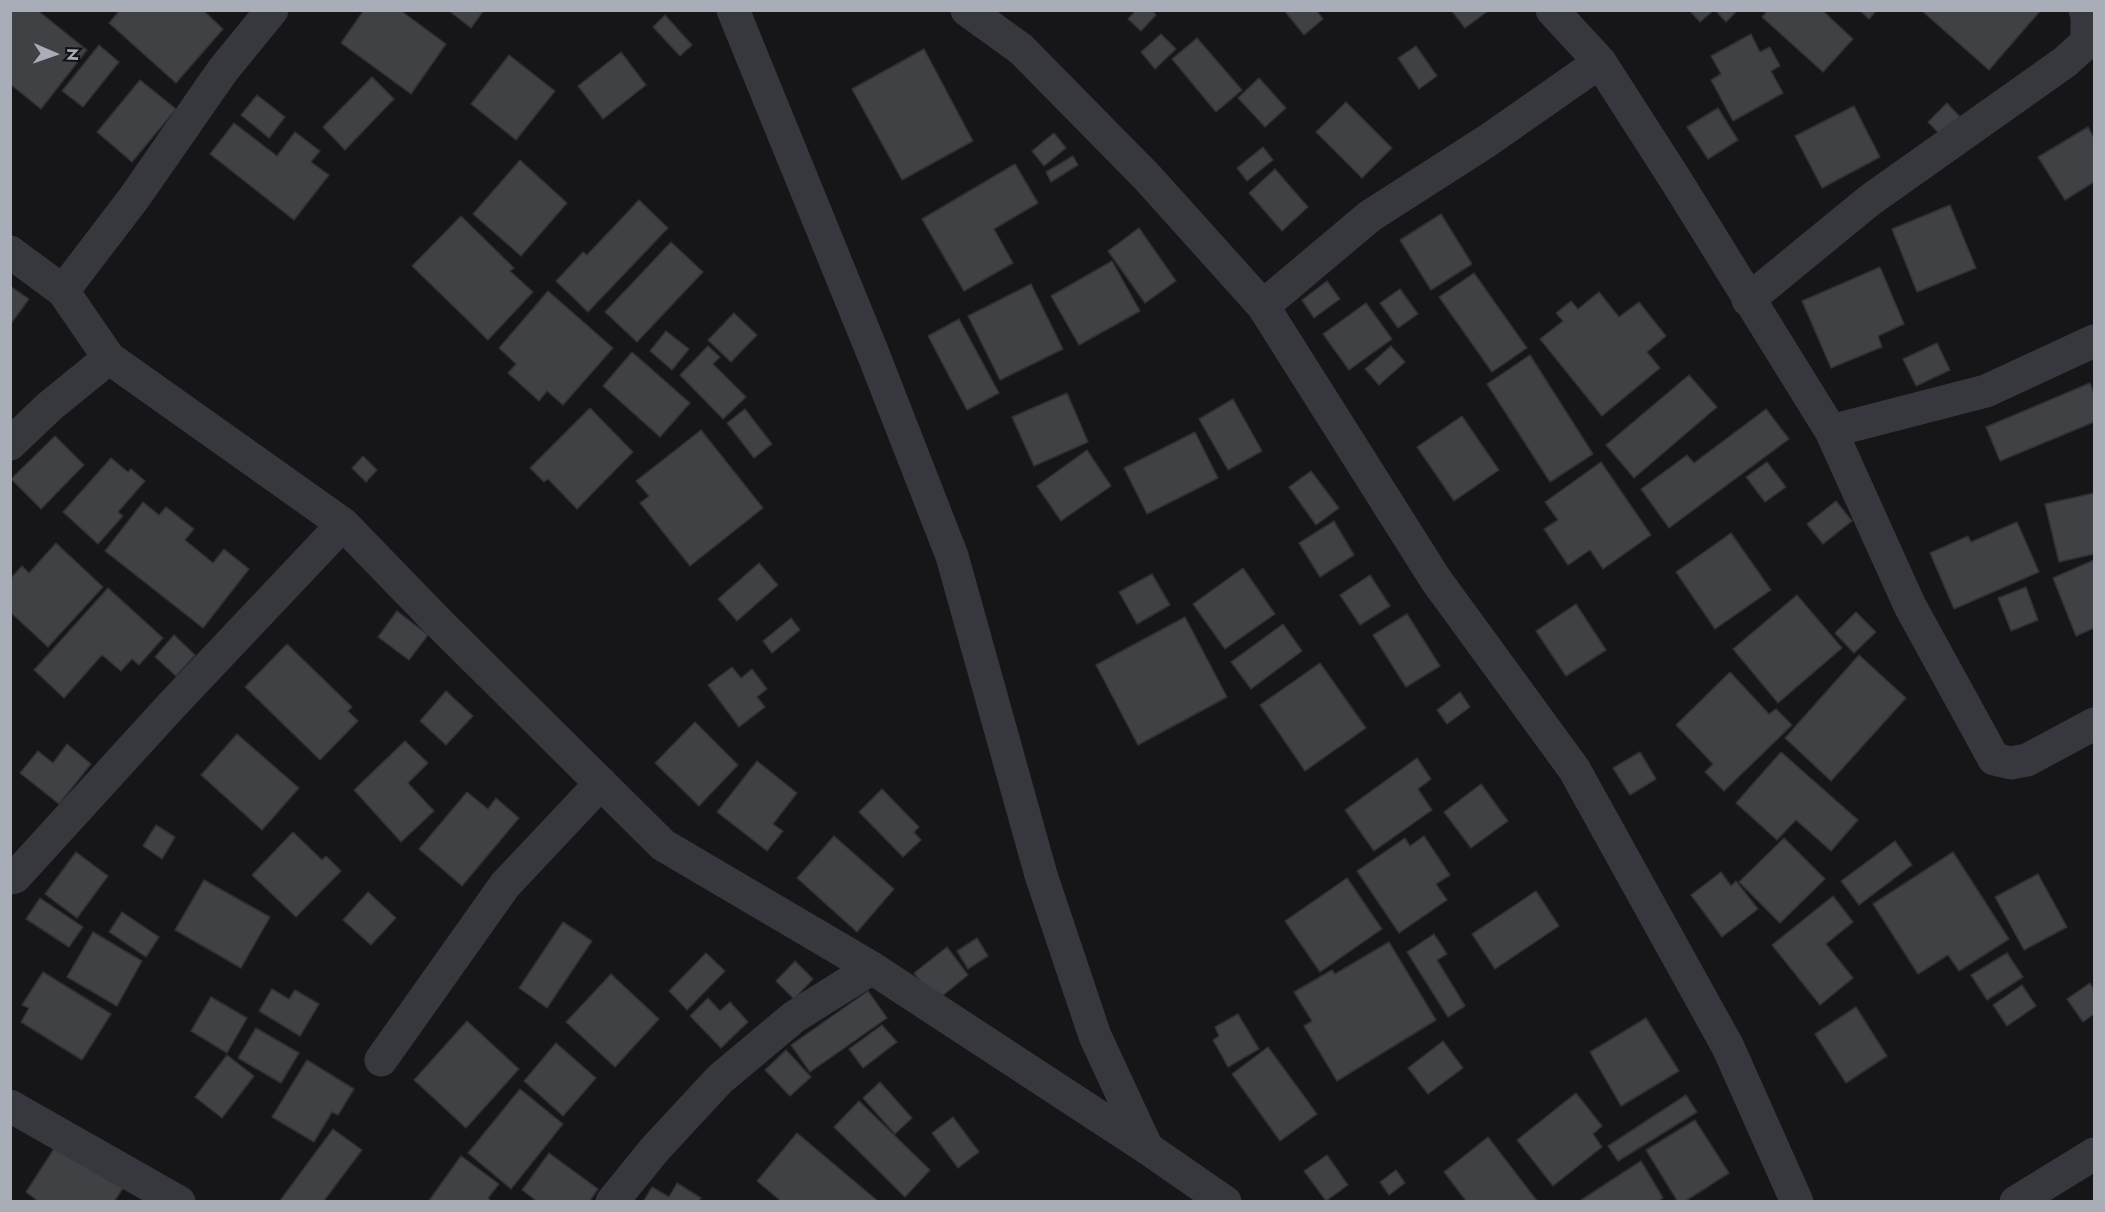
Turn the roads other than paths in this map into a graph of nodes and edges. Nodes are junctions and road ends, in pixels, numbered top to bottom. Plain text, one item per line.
1 (273, 10) edge
2 (733, 10) edge
3 (968, 10) edge
4 (1552, 10) edge
5 (2085, 10) edge
6 (1599, 63) junction
7 (10, 252) edge
8 (63, 291) junction
9 (1748, 300) junction
10 (1263, 306) junction
11 (2094, 341) edge
12 (109, 358) junction
13 (1831, 432) junction
14 (10, 444) edge
15 (343, 524) junction
16 (2094, 724) edge
17 (601, 783) junction
18 (10, 878) edge
19 (872, 968) junction
20 (381, 1060) dead end
21 (10, 1106) edge
22 (1147, 1148) junction
23 (2094, 1154) edge
24 (179, 1202) edge
25 (612, 1202) edge
26 (1225, 1202) edge
27 (1797, 1202) edge
28 (2016, 1202) edge

1 - 8 street
2 - 22 street
3 - 10 street
4 - 6 street
5 - 9 street
6 - 9 street
6 - 10 street
7 - 8 street
8 - 12 street
9 - 13 street
10 - 27 street
11 - 13 street
12 - 14 street
12 - 15 street
13 - 16 street
15 - 17 street
15 - 18 street
17 - 19 street
17 - 20 street
19 - 22 street
19 - 25 street
21 - 24 street
22 - 26 street
23 - 28 street

